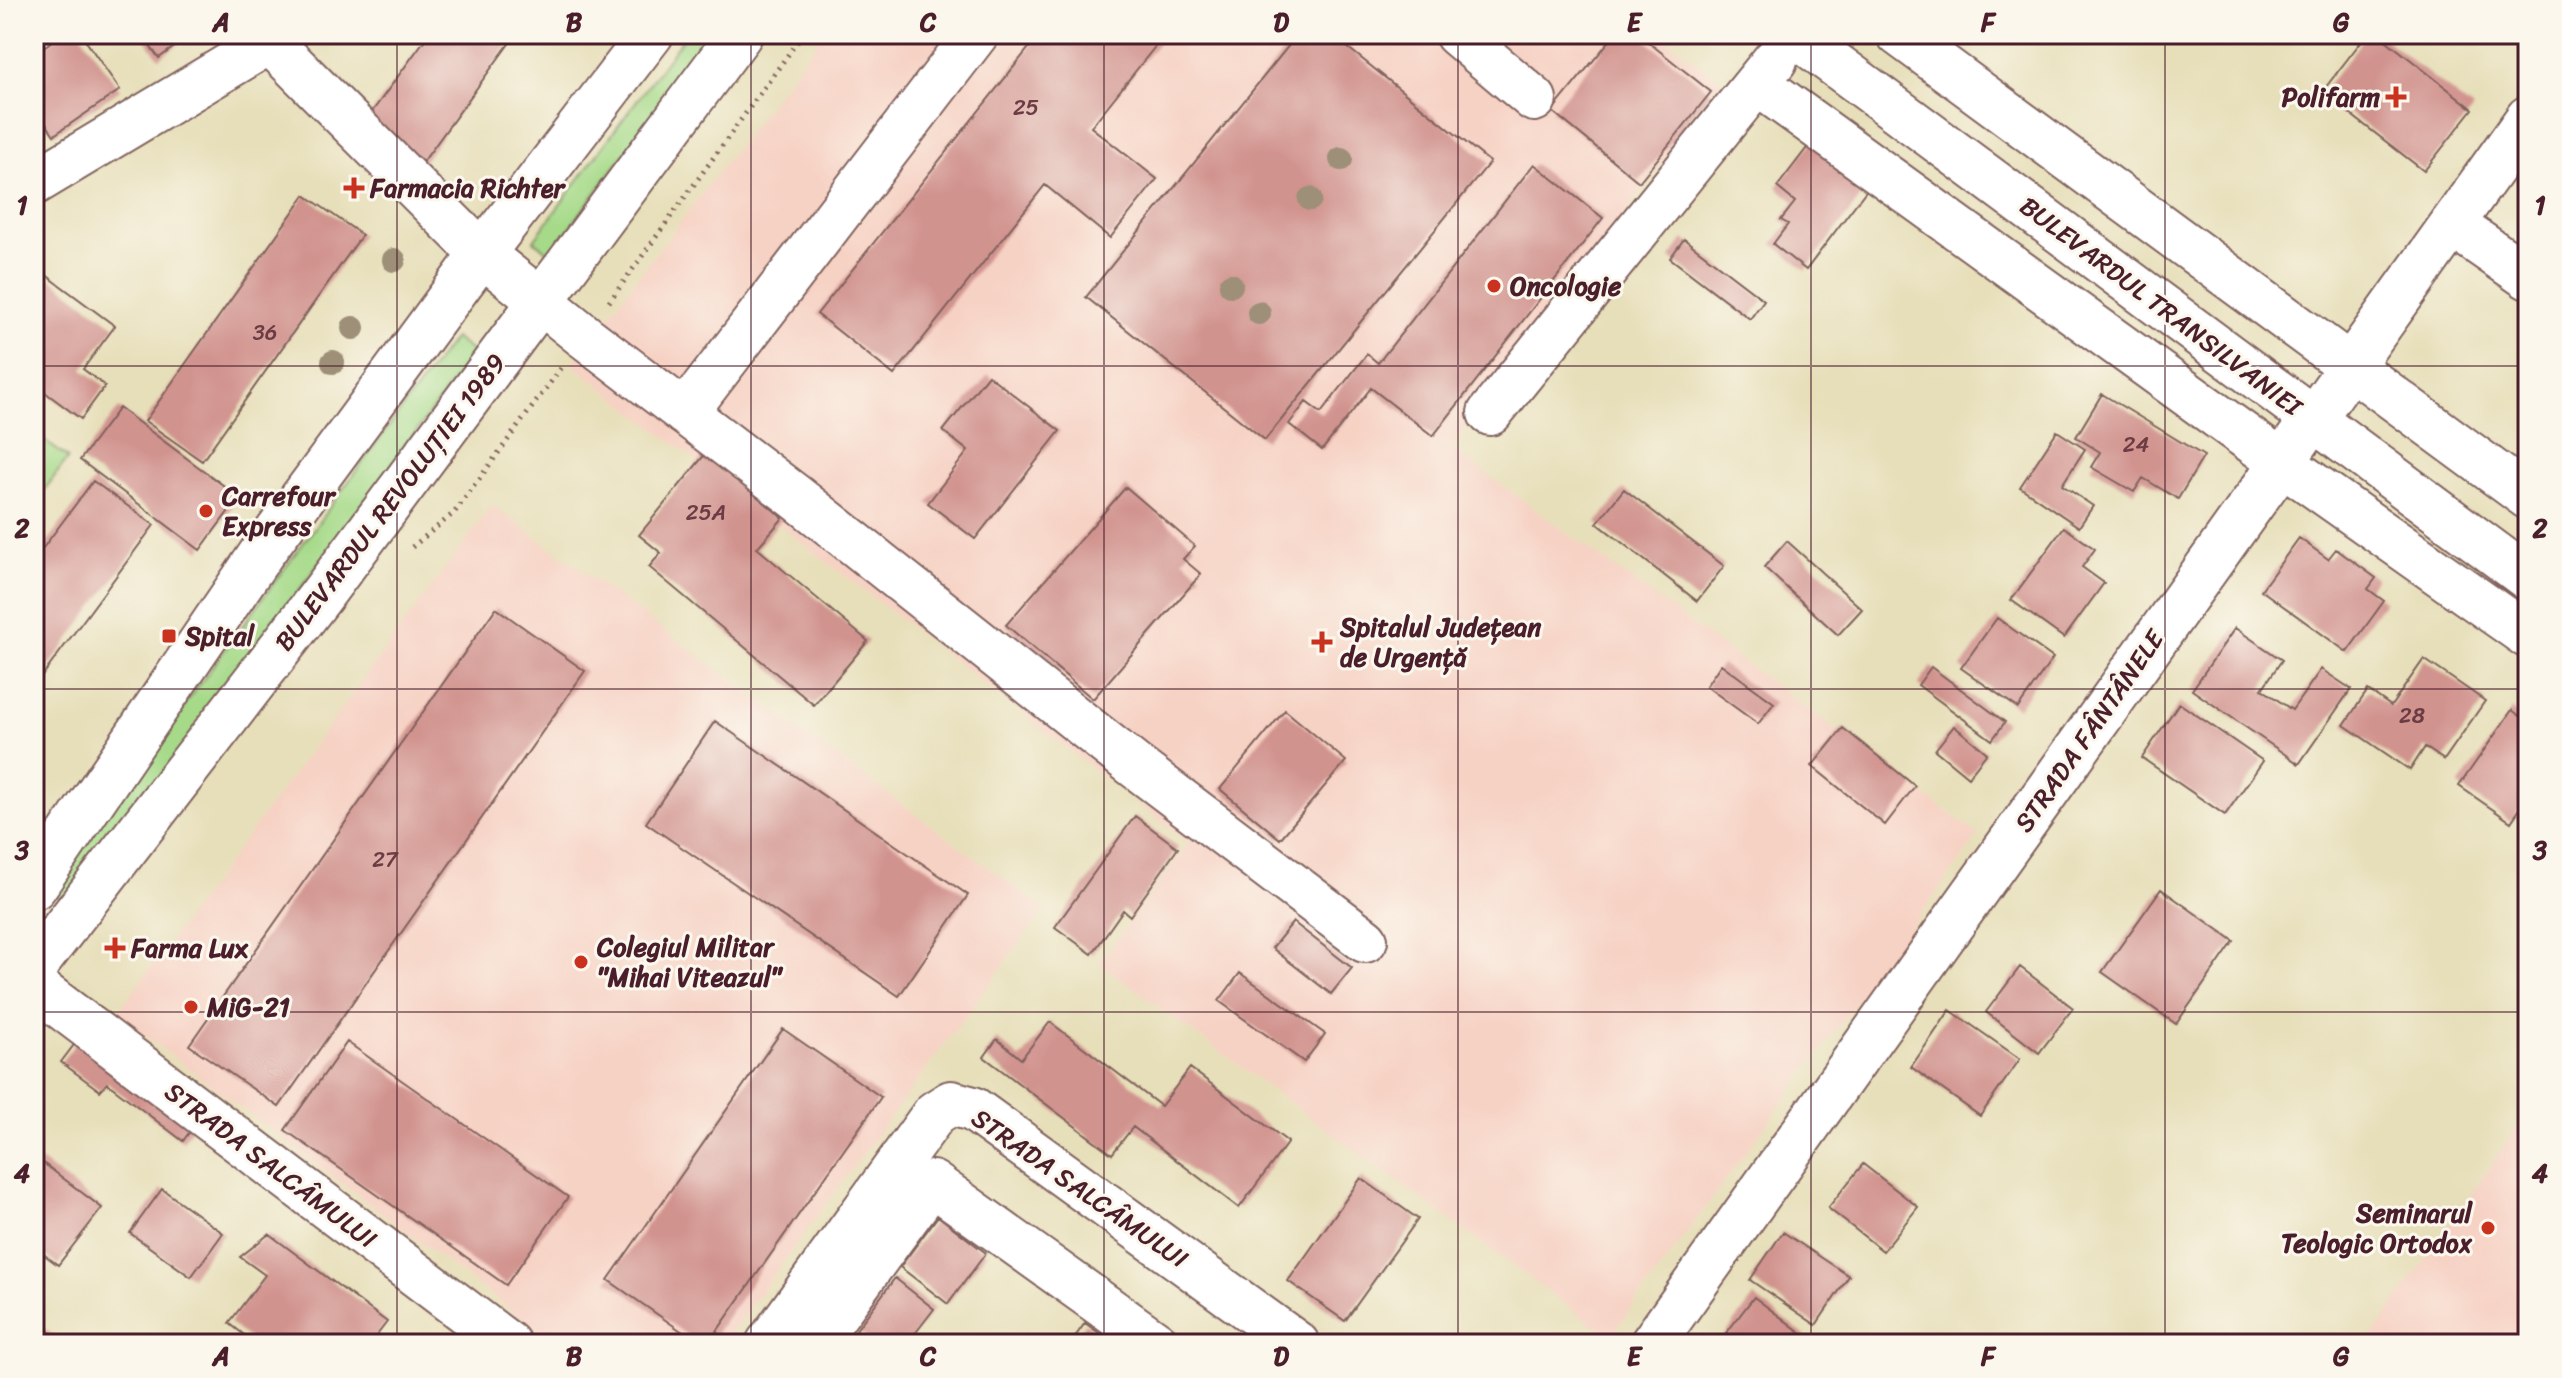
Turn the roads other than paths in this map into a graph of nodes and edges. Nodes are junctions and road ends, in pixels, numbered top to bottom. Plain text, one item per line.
1 (651, 34) edge
2 (740, 34) edge
3 (976, 34) edge
4 (1795, 35) edge
5 (271, 37) edge
6 (1477, 40) edge
7 (1926, 42) edge
8 (1757, 83) junction
9 (1534, 99) dead end
10 (2528, 118) edge
11 (34, 183) edge
12 (2452, 224) junction
13 (482, 254) junction
14 (2528, 277) edge
15 (540, 300) junction
16 (2350, 365) junction
17 (685, 413) junction
18 (1490, 413) dead end
19 (2312, 418) junction
20 (2281, 462) junction
21 (2528, 497) edge
22 (2528, 578) edge
23 (2528, 636) edge
24 (34, 887) edge
25 (1365, 940) dead end
26 (34, 967) edge
27 (34, 986) edge
28 (508, 1344) edge
29 (768, 1344) edge
30 (814, 1344) edge
31 (1157, 1344) edge
32 (1297, 1344) edge
33 (1652, 1344) edge

1 - 13 street
2 - 15 street, BULEVARDUL REVOLUȚIEI 1989
3 - 17 street
4 - 8 street
4 - 19 street, BULEVARDUL TRANSILVANIEI
5 - 11 street
5 - 13 street
6 - 9 street
7 - 16 street
8 - 18 street
8 - 20 street
10 - 12 street, STRADA FÂNTÂNELE
12 - 14 street
12 - 16 street, STRADA FÂNTÂNELE
13 - 15 street
13 - 24 street
15 - 17 street
15 - 26 street, BULEVARDUL REVOLUȚIEI 1989
16 - 19 street, STRADA FÂNTÂNELE
16 - 21 street
17 - 25 street
19 - 20 street, STRADA FÂNTÂNELE
19 - 22 street, BULEVARDUL TRANSILVANIEI
20 - 23 street
20 - 33 street, STRADA FÂNTÂNELE
27 - 28 street, STRADA SALCÂMULUI
29 - 32 street, STRADA SALCÂMULUI
30 - 31 street

